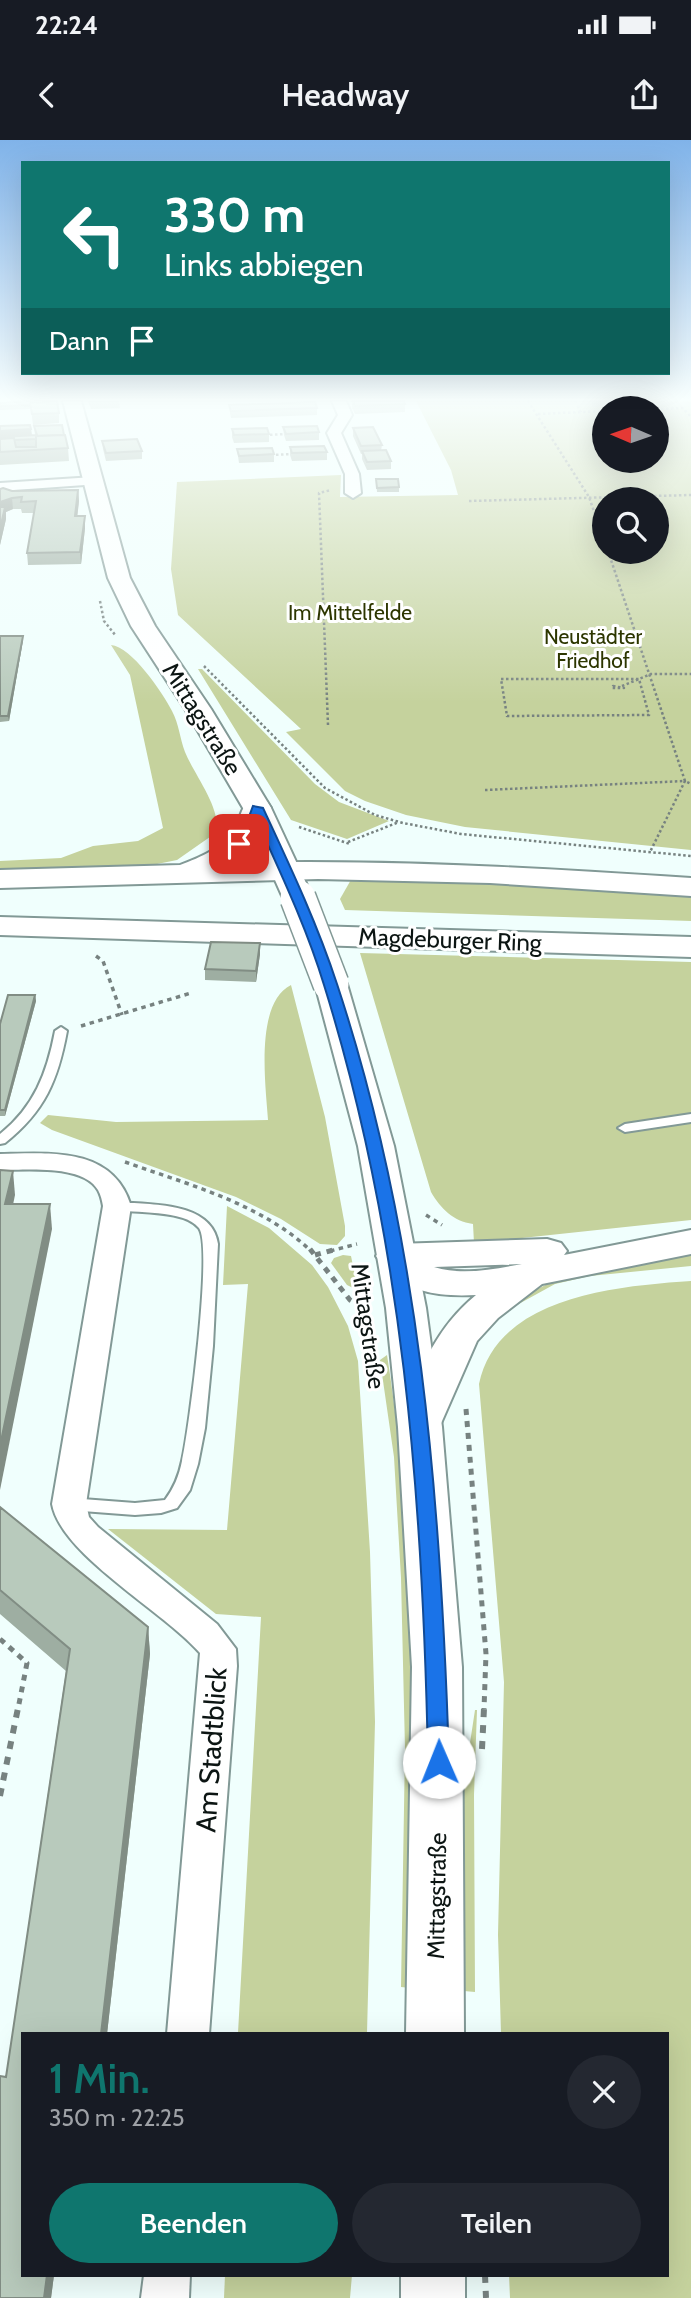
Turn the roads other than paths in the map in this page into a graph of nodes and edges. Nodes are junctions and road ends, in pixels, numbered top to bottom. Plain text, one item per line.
1 (99, 502) edge
2 (257, 808) junction
3 (178, 875) junction
4 (0, 879) edge
5 (292, 884) junction
6 (691, 887) edge
7 (0, 908) edge
8 (0, 926) edge
9 (691, 928) edge
10 (492, 942) junction
11 (691, 947) edge
12 (691, 957) edge
13 (61, 1031) road end
14 (691, 1118) edge
15 (625, 1128) dead end
16 (0, 1140) edge
17 (0, 1162) edge
18 (117, 1206) junction
19 (680, 1244) edge
20 (377, 1257) junction
21 (531, 1275) junction
22 (421, 1427) junction
23 (69, 1504) junction
24 (188, 2032) edge
25 (435, 2032) edge
26 (167, 2277) edge
27 (433, 2277) edge
28 (165, 2298) edge
29 (433, 2298) edge

1 - 2 main road, Mittagstraße
2 - 3 main road
2 - 5 main road, Mittagstraße
3 - 4 main road
3 - 5 main road
5 - 6 main road
5 - 20 main road, Mittagstraße, bridge
7 - 9 main road, Magdeburger Ring
8 - 10 main road, Magdeburger Ring
10 - 11 main road, Magdeburger Ring
10 - 12 main road
13 - 16 lane
14 - 15 lane
17 - 18 street
18 - 23 street
18 - 23 lane
19 - 20 main road
19 - 21 main road
20 - 21 main road
20 - 22 main road, Mittagstraße
21 - 22 main road
22 - 25 main road, Mittagstraße
23 - 24 street, Am Stadtblick
26 - 28 street
27 - 29 main road

